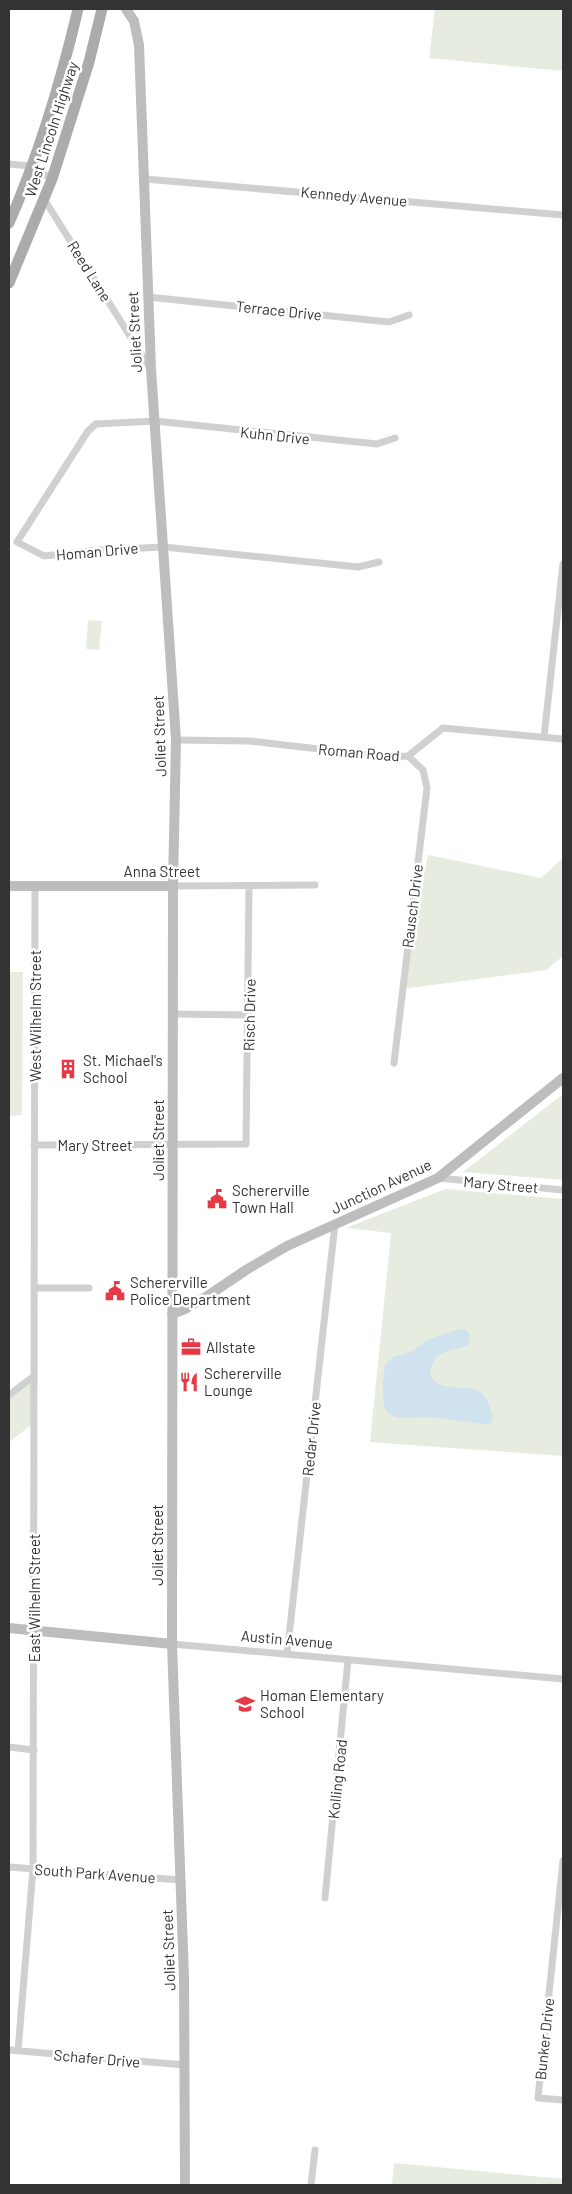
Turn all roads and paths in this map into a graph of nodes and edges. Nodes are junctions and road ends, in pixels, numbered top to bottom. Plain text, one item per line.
1 (78, 9) edge
2 (102, 9) edge
3 (126, 9) edge
4 (9, 164) edge
5 (31, 166) junction
6 (52, 179) junction
7 (145, 179) junction
8 (44, 198) junction
9 (563, 215) edge
10 (9, 223) edge
11 (9, 283) edge
12 (148, 297) junction
13 (409, 315) dead end
14 (151, 369) junction
15 (154, 421) junction
16 (395, 438) dead end
17 (164, 547) junction
18 (379, 562) dead end
19 (563, 564) edge
20 (544, 737) junction
21 (563, 739) edge
22 (176, 740) junction
23 (408, 756) junction
24 (315, 885) dead end
25 (9, 886) edge
26 (173, 886) junction
27 (249, 886) junction
28 (35, 887) junction
29 (173, 1014) junction
30 (249, 1015) junction
31 (394, 1063) dead end
32 (563, 1078) edge
33 (173, 1144) junction
34 (246, 1144) joint
35 (34, 1145) junction
36 (438, 1178) junction
37 (563, 1190) edge
38 (335, 1224) junction
39 (34, 1288) junction
40 (89, 1288) dead end
41 (172, 1314) junction
42 (34, 1376) junction
43 (9, 1395) edge
44 (9, 1628) edge
45 (34, 1630) junction
46 (172, 1644) junction
47 (287, 1654) junction
48 (348, 1660) junction
49 (563, 1679) edge
50 (9, 1747) edge
51 (34, 1750) junction
52 (563, 1861) edge
53 (9, 1867) edge
54 (33, 1869) junction
55 (180, 1880) junction
56 (325, 1898) dead end
57 (9, 2050) edge
58 (18, 2051) junction
59 (185, 2066) junction
60 (563, 2100) edge
61 (315, 2150) dead end
62 (185, 2185) edge
63 (311, 2185) edge

1 - 5 main road, West Lincoln Highway
2 - 6 main road, West Lincoln Highway
3 - 7 street, Joliet Street
4 - 5 street
5 - 6 street
5 - 10 main road, West Lincoln Highway
6 - 8 main road, West Lincoln Highway
7 - 9 street, Kennedy Avenue
7 - 12 street, Joliet Street
8 - 11 main road, West Lincoln Highway
8 - 14 street, Reed Lane
12 - 13 street, Terrace Drive
12 - 14 street, Joliet Street
14 - 15 street, Joliet Street
15 - 16 street, Kuhn Drive
15 - 17 street, Joliet Street
15 - 17 street, Homan Drive
17 - 18 street, Homan Drive
17 - 22 street, Joliet Street
19 - 20 street
20 - 21 street, Roman Road
20 - 23 street, Roman Road
22 - 23 street, Roman Road
22 - 26 street, Joliet Street
23 - 31 street, Rausch Drive
24 - 27 street, Anna Street
25 - 28 street, Anna Street
26 - 27 street, Anna Street
26 - 28 street, Anna Street
26 - 29 street, Joliet Street
27 - 30 street, Risch Drive
28 - 35 street, West Wilhelm Street
29 - 30 street
29 - 33 street, Joliet Street
30 - 34 street, Risch Drive
32 - 36 street, Junction Avenue
33 - 34 street, Mary Street
33 - 35 street, Mary Street
33 - 41 street, Joliet Street
35 - 39 street, East Wilhelm Street
36 - 37 street, Mary Street
36 - 38 street, Junction Avenue
38 - 41 street, Junction Avenue
38 - 47 street, Redar Drive
39 - 40 street
39 - 42 street, East Wilhelm Street
41 - 46 street, Joliet Street
42 - 43 street
42 - 45 street, East Wilhelm Street
44 - 45 street, Austin Avenue
45 - 46 street, Austin Avenue
45 - 51 street, East Wilhelm Street
46 - 47 street, Austin Avenue
46 - 55 street, Joliet Street
47 - 48 street, Austin Avenue
48 - 49 street, Austin Avenue
48 - 56 street, Kolling Road
50 - 51 street
51 - 54 street, East Wilhelm Street
52 - 60 street, Bunker Drive
53 - 54 street, South Park Avenue
54 - 55 street, South Park Avenue
54 - 58 street, East Wilhelm Street
55 - 59 street, Joliet Street
57 - 58 street, Schafer Drive
58 - 59 street, Schafer Drive
59 - 62 street, Joliet Street
61 - 63 street

